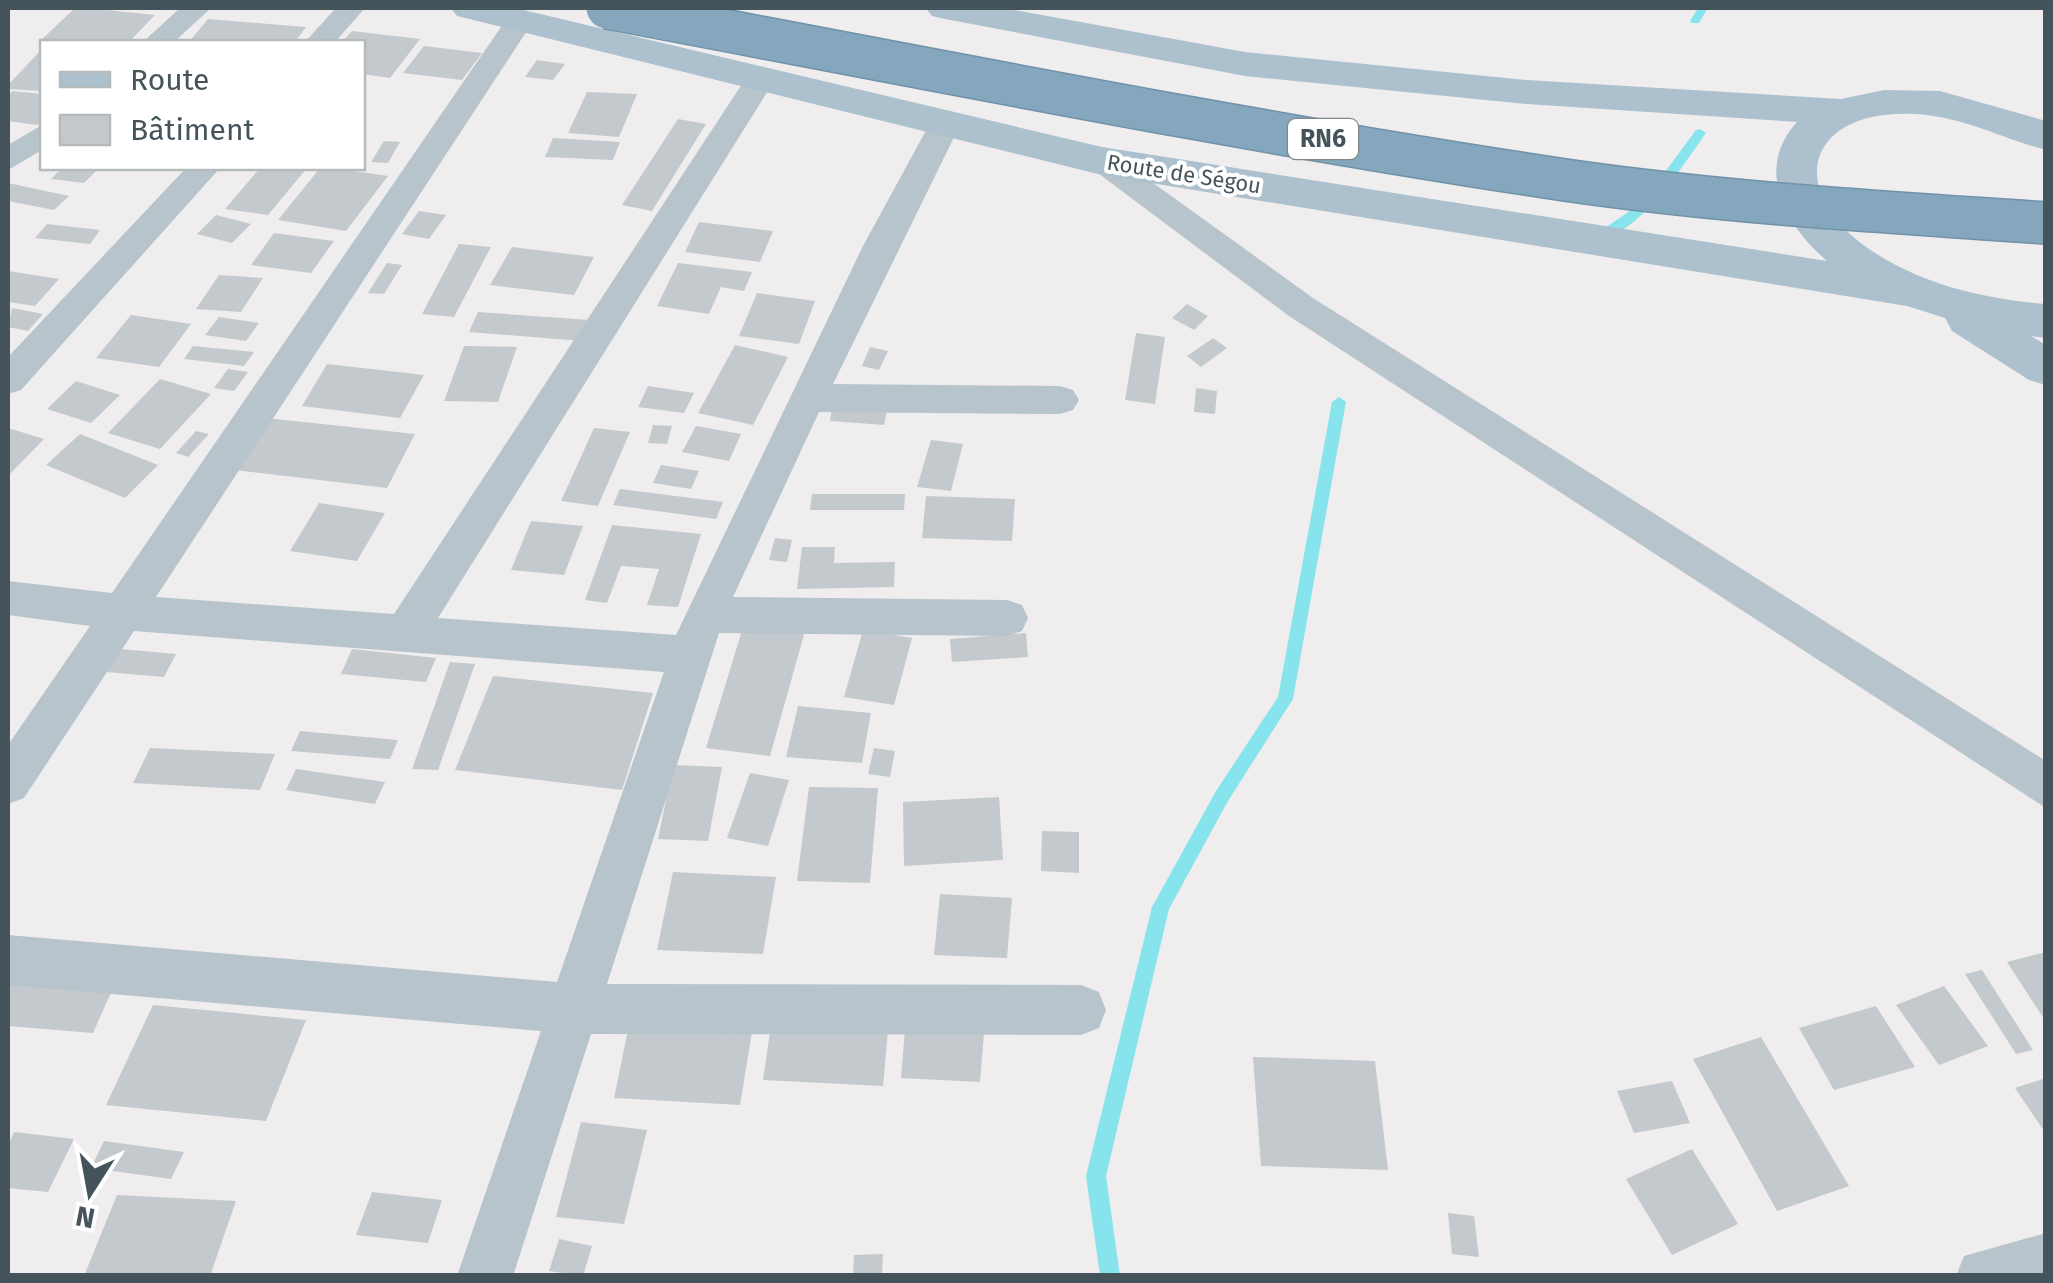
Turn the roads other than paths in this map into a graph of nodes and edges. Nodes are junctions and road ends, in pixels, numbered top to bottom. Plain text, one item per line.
1 (197, 8) edge
2 (351, 8) edge
3 (470, 8) edge
4 (607, 8) edge
5 (731, 8) edge
6 (944, 8) edge
7 (520, 20) junction
8 (159, 40) edge
9 (321, 40) edge
10 (760, 78) junction
11 (1842, 112) junction
12 (946, 121) junction
13 (2037, 130) edge
14 (40, 136) edge
15 (8, 160) edge
16 (1102, 161) junction
17 (202, 170) edge
18 (2046, 188) edge
19 (2046, 223) edge
20 (1927, 297) junction
21 (2046, 321) edge
22 (2046, 368) edge
23 (8, 380) edge
24 (807, 398) junction
25 (1060, 400) dead end
26 (8, 598) edge
27 (122, 612) junction
28 (1007, 618) dead end
29 (405, 634) junction
30 (697, 635) junction
31 (8, 783) edge
32 (2046, 787) edge
33 (8, 960) edge
34 (573, 1009) junction
35 (1081, 1010) dead end
36 (2046, 1261) edge
37 (485, 1276) edge
38 (1984, 1276) edge

1 - 8 street
2 - 9 street
3 - 7 main road, Route de Ségou
4 - 19 highway, RN6, bridge
5 - 18 highway, RN6
6 - 11 main road
7 - 10 main road, Route de Ségou
7 - 27 street
10 - 12 main road, Route de Ségou
10 - 29 street
11 - 13 main road
11 - 20 main road
12 - 16 main road, Route de Ségou
12 - 24 street
14 - 15 street
16 - 20 main road, Route de Ségou
16 - 32 street
17 - 23 street
20 - 21 main road
20 - 22 main road
24 - 25 street
24 - 30 street
26 - 27 street
27 - 29 street
27 - 31 street
28 - 30 street
29 - 30 street
30 - 34 street
33 - 34 street
34 - 35 street
34 - 37 street
36 - 38 street

